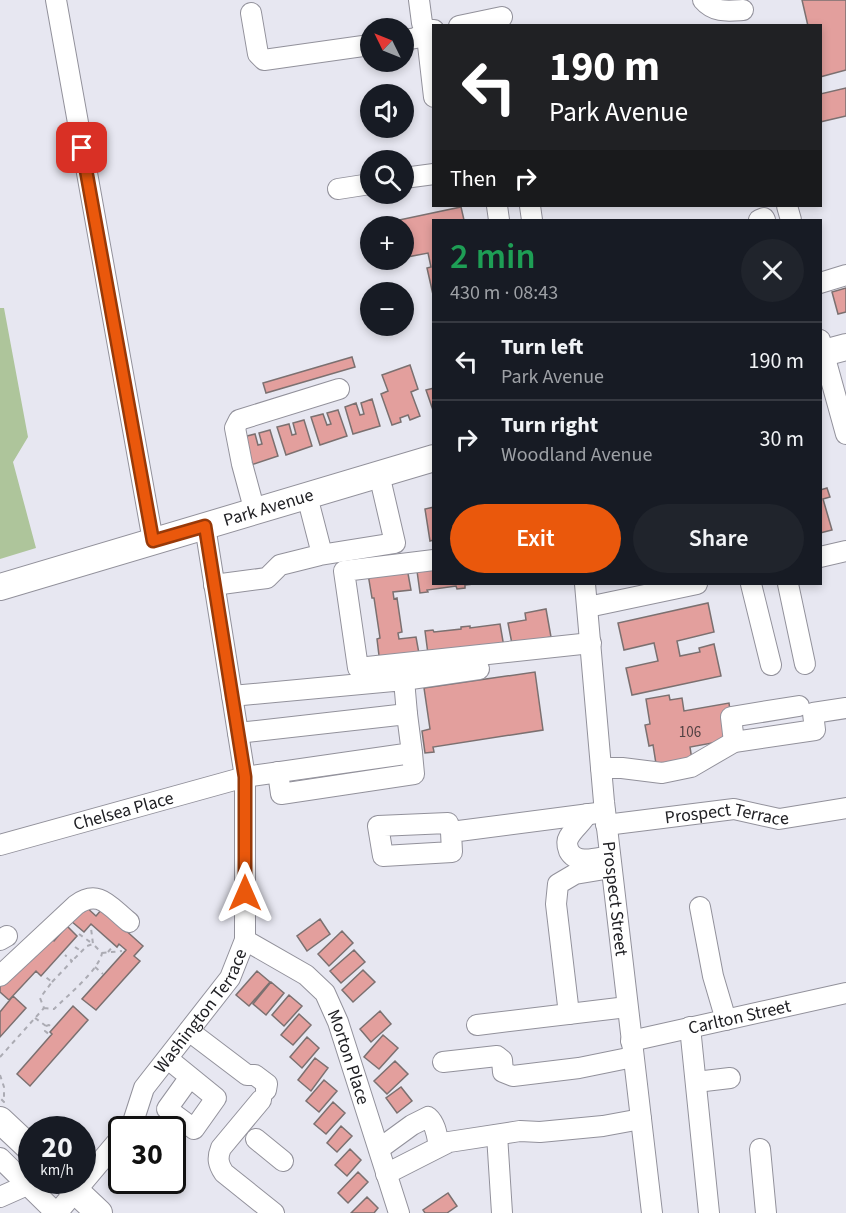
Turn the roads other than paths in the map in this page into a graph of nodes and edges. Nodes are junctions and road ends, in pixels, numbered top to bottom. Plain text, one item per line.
1 (56, 0) edge
2 (418, 0) edge
3 (703, 0) edge
4 (744, 12) edge
5 (251, 13) dead end
6 (501, 14) edge
7 (466, 24) edge
8 (432, 35) edge
9 (414, 38) edge
10 (360, 46) edge
11 (432, 80) edge
12 (432, 174) edge
13 (414, 177) edge
14 (360, 186) edge
15 (338, 189) dead end
16 (846, 275) edge
17 (822, 282) edge
18 (828, 348) edge
19 (339, 389) dead end
20 (846, 434) edge
21 (432, 459) edge
22 (379, 474) junction
23 (307, 496) junction
24 (255, 512) junction
25 (205, 526) junction
26 (153, 541) junction
27 (846, 552) edge
28 (322, 554) junction
29 (822, 557) edge
30 (432, 560) edge
31 (214, 585) junction
32 (585, 585) edge
33 (692, 585) edge
34 (751, 585) edge
35 (788, 585) edge
36 (0, 587) edge
37 (588, 607) junction
38 (591, 644) junction
39 (805, 664) dead end
40 (771, 665) dead end
41 (478, 669) dead end
42 (404, 680) junction
43 (237, 696) junction
44 (799, 706) dead end
45 (846, 708) edge
46 (407, 714) junction
47 (238, 733) junction
48 (735, 742) junction
49 (601, 768) junction
50 (245, 777) junction
51 (846, 808) edge
52 (600, 817) junction
53 (451, 832) dead end
54 (0, 845) edge
55 (610, 862) junction
56 (700, 908) dead end
57 (129, 922) dead end
58 (245, 939) junction
59 (0, 976) edge
60 (846, 993) edge
61 (627, 1007) junction
62 (569, 1014) junction
63 (726, 1020) junction
64 (477, 1024) dead end
65 (690, 1028) junction
66 (189, 1031) junction
67 (632, 1049) junction
68 (168, 1059) junction
69 (443, 1062) dead end
70 (190, 1077) dead end
71 (730, 1078) dead end
72 (696, 1082) junction
73 (136, 1116) edge
74 (640, 1119) junction
75 (0, 1120) edge
76 (497, 1135) junction
77 (18, 1137) edge
78 (256, 1138) dead end
79 (439, 1146) junction
80 (108, 1149) edge
81 (379, 1149) junction
82 (760, 1149) dead end
83 (0, 1158) edge
84 (96, 1161) edge
85 (283, 1161) dead end
86 (386, 1173) junction
87 (18, 1176) edge
88 (18, 1189) edge
89 (37, 1194) edge
90 (66, 1194) edge
91 (79, 1194) edge
92 (0, 1197) edge
93 (57, 1213) edge
94 (99, 1213) edge
95 (274, 1213) edge
96 (399, 1213) edge
97 (502, 1213) edge
98 (652, 1213) edge
99 (709, 1213) edge
100 (766, 1213) edge

1 - 26 street
2 - 8 street
3 - 4 street
5 - 10 street
6 - 7 street
8 - 9 street
8 - 11 street
12 - 13 street
14 - 15 street
16 - 17 street
18 - 20 street
19 - 24 street
21 - 22 main road, Park Avenue
22 - 23 main road, Park Avenue
22 - 28 street
23 - 24 main road, Park Avenue
23 - 28 street
24 - 25 main road, Park Avenue
25 - 26 main road, Park Avenue
25 - 31 street, Washington Terrace
26 - 36 main road, Park Avenue
27 - 29 street
28 - 31 street
30 - 38 street
31 - 43 street, Washington Terrace
32 - 37 street, Prospect Street
33 - 37 street
34 - 40 street
35 - 39 street
37 - 38 street, Prospect Street
38 - 49 street, Prospect Street
41 - 42 street
42 - 43 street
42 - 46 street
43 - 47 street, Washington Terrace
44 - 48 street
45 - 48 street
46 - 47 street
46 - 50 street, Chelsea Place
47 - 50 street, Washington Terrace
48 - 49 street
49 - 52 street, Prospect Street
50 - 54 street, Chelsea Place
50 - 58 street, Washington Terrace
51 - 52 street, Prospect Terrace
52 - 53 street, Prospect Terrace
52 - 55 street, Prospect Street
52 - 55 street
55 - 61 street, Prospect Street
55 - 62 street
56 - 63 street
57 - 59 street
58 - 66 street, Washington Terrace
58 - 81 street, Morton Place
60 - 63 street, Carlton Street
61 - 62 street
61 - 67 street, Prospect Street
62 - 64 street
63 - 65 street, Carlton Street
65 - 67 street, Carlton Street
65 - 72 street
66 - 68 street, Washington Terrace
66 - 95 street
67 - 69 street, Carlton Street
67 - 74 street, Prospect Street
68 - 70 street
68 - 73 street, Washington Terrace
71 - 72 street
72 - 99 street
74 - 76 street
74 - 98 street, Prospect Street
75 - 77 main road
76 - 79 street
76 - 97 street
78 - 85 street
79 - 81 street
79 - 86 street
80 - 84 street
81 - 86 street, Morton Place
82 - 100 street
83 - 87 street
86 - 96 street, Morton Place
88 - 92 street
89 - 93 street
90 - 93 street
91 - 94 main road

